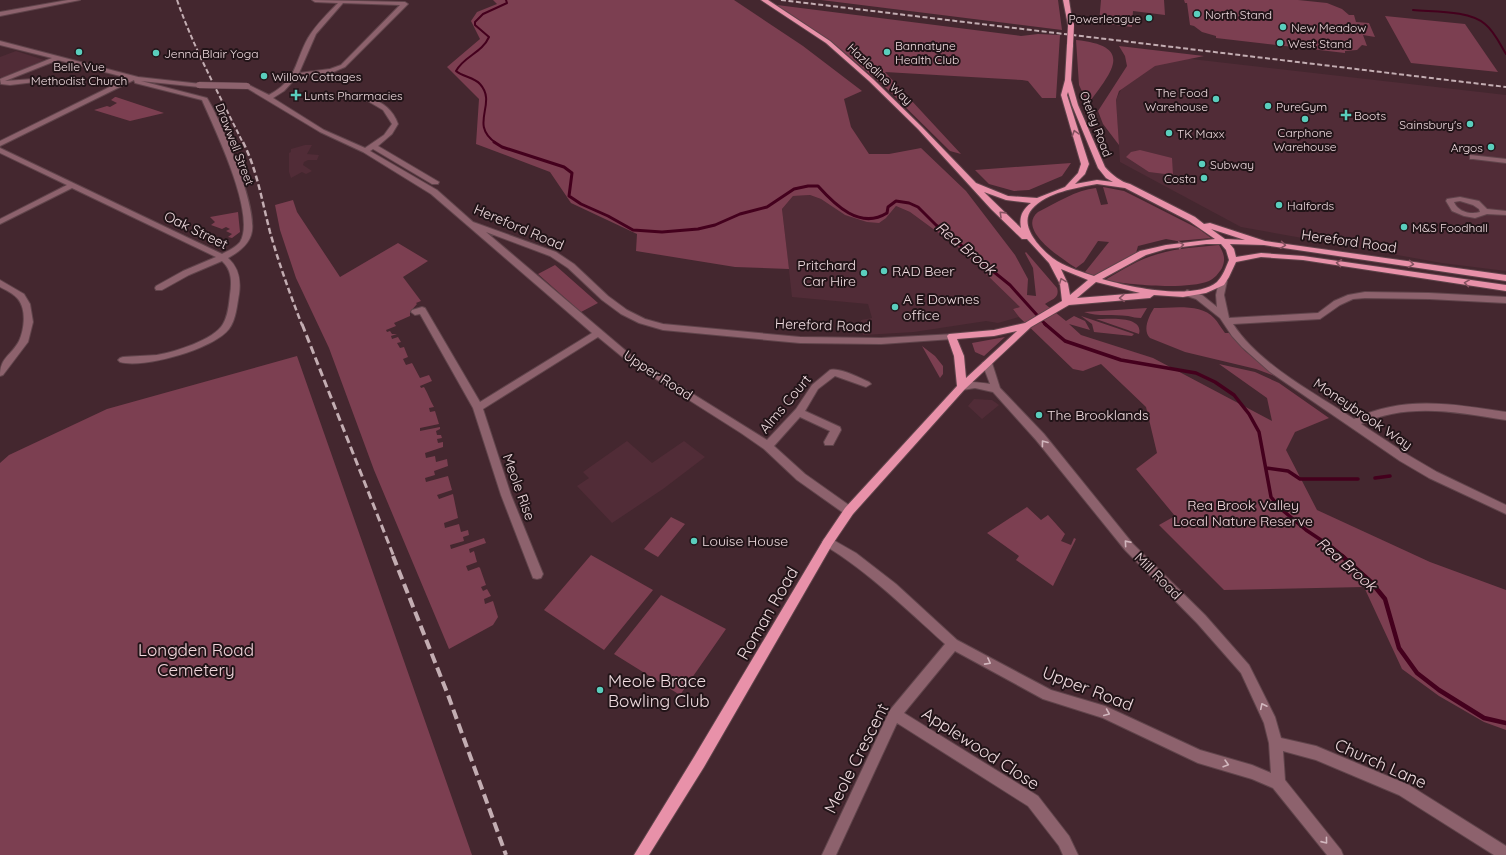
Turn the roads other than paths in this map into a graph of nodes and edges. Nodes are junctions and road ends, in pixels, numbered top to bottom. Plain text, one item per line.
1 (77, 0) edge
2 (316, 0) edge
3 (764, 0) edge
4 (1066, 0) edge
5 (343, 1) edge
6 (0, 14) edge
7 (0, 43) edge
8 (58, 58) junction
9 (294, 76) junction
10 (136, 78) junction
11 (1068, 80) junction
12 (33, 81) dead end
13 (0, 82) edge
14 (268, 98) junction
15 (369, 100) dead end
16 (0, 144) edge
17 (373, 146) junction
18 (0, 150) edge
19 (365, 151) junction
20 (1473, 157) dead end
21 (1506, 161) edge
22 (969, 180) junction
23 (434, 182) dead end
24 (72, 185) junction
25 (1127, 186) junction
26 (1068, 187) junction
27 (1039, 200) junction
28 (1485, 210) dead end
29 (1506, 213) edge
30 (1192, 220) junction
31 (0, 222) edge
32 (475, 227) junction
33 (1030, 241) junction
34 (1223, 241) junction
35 (1264, 243) junction
36 (222, 257) junction
37 (1233, 260) junction
38 (1053, 262) junction
39 (1506, 278) edge
40 (1094, 280) junction
41 (1223, 281) junction
42 (0, 283) edge
43 (159, 288) dead end
44 (1506, 288) edge
45 (1187, 293) junction
46 (1160, 294) junction
47 (1506, 300) edge
48 (1067, 302) junction
49 (418, 309) dead end
50 (1225, 319) junction
51 (1028, 325) junction
52 (598, 333) junction
53 (952, 336) junction
54 (135, 359) junction
55 (123, 360) dead end
56 (987, 363) junction
57 (128, 368) dead end
58 (0, 373) edge
59 (866, 384) dead end
60 (962, 387) junction
61 (996, 389) junction
62 (478, 408) junction
63 (799, 412) junction
64 (1506, 416) edge
65 (1353, 424) junction
66 (829, 442) dead end
67 (768, 446) junction
68 (1506, 510) edge
69 (849, 511) junction
70 (828, 542) junction
71 (537, 574) dead end
72 (953, 644) junction
73 (895, 714) junction
74 (1276, 743) junction
75 (1278, 782) junction
76 (1506, 854) edge
77 (641, 855) edge
78 (829, 855) edge
79 (1071, 855) edge
80 (1336, 855) edge

1 - 6 street
2 - 5 street
3 - 22 main road, Hazledine Way
4 - 11 main road, Oteley Road, bridge
5 - 9 street
5 - 9 street
7 - 8 street
8 - 10 street
8 - 13 street
9 - 14 street
10 - 14 street, Hereford Road, bridge
10 - 16 street
10 - 36 street, Drawwell Street
11 - 25 main road, Oteley Road
26 -> 11 main road, Oteley Road
12 - 13 street
14 - 19 street, Hereford Road
15 - 17 street
17 - 19 street
17 - 23 street
18 - 24 street, Oak Street
19 - 32 street, Hereford Road
20 - 21 street
22 - 27 main road, Hazledine Way
33 -> 22 main road, Hazledine Way
24 - 31 street
24 - 36 street, Oak Street
25 - 26 main road
25 - 30 main road, Oteley Road
26 - 27 main road
27 - 33 main road
28 - 29 street
30 - 34 main road
30 - 35 main road, Hereford Road
32 - 52 street, Upper Road
32 - 53 street, Hereford Road
33 - 38 main road, Hazledine Way
34 - 35 main road
34 - 37 main road
40 -> 34 main road
35 -> 39 main road, Hereford Road
36 - 43 street
36 - 54 street, Oak Street
37 - 41 main road
44 -> 37 main road, Hereford Road
38 - 40 main road
48 -> 38 main road
40 - 46 main road
40 - 48 main road
41 - 45 main road
41 - 50 street, Moneybrook Way
42 - 58 street
45 - 46 main road
45 - 50 street, Moneybrook Way
46 -> 48 main road, Hereford Road
47 - 50 street
48 - 51 main road, Hereford Road
49 - 62 street, Meole Rise
50 - 65 street, Moneybrook Way
51 - 53 main road, Hereford Road
51 - 56 main road, Roman Road
52 - 62 street
52 - 67 street, Upper Road
53 - 60 main road
54 - 55 street, Oak Street
54 - 57 street
56 - 60 main road, Roman Road
56 - 61 street, Mill Road
59 - 63 street, Alms Court
60 - 61 street
60 - 69 main road, Roman Road
74 -> 61 street, Mill Road
62 - 71 street, Meole Rise
63 - 66 street
63 - 67 street, Alms Court
64 - 65 street
65 - 68 street, Moneybrook Way
67 - 69 street, Upper Road
69 - 70 main road, Roman Road
70 - 72 street, Upper Road
70 - 77 main road, Roman Road
72 - 73 street, Meole Crescent
72 -> 75 street, Upper Road
73 - 78 street, Meole Crescent
73 - 79 street, Applewood Close
74 - 75 street, Mill Road
74 - 76 street, Church Lane
75 -> 80 street

